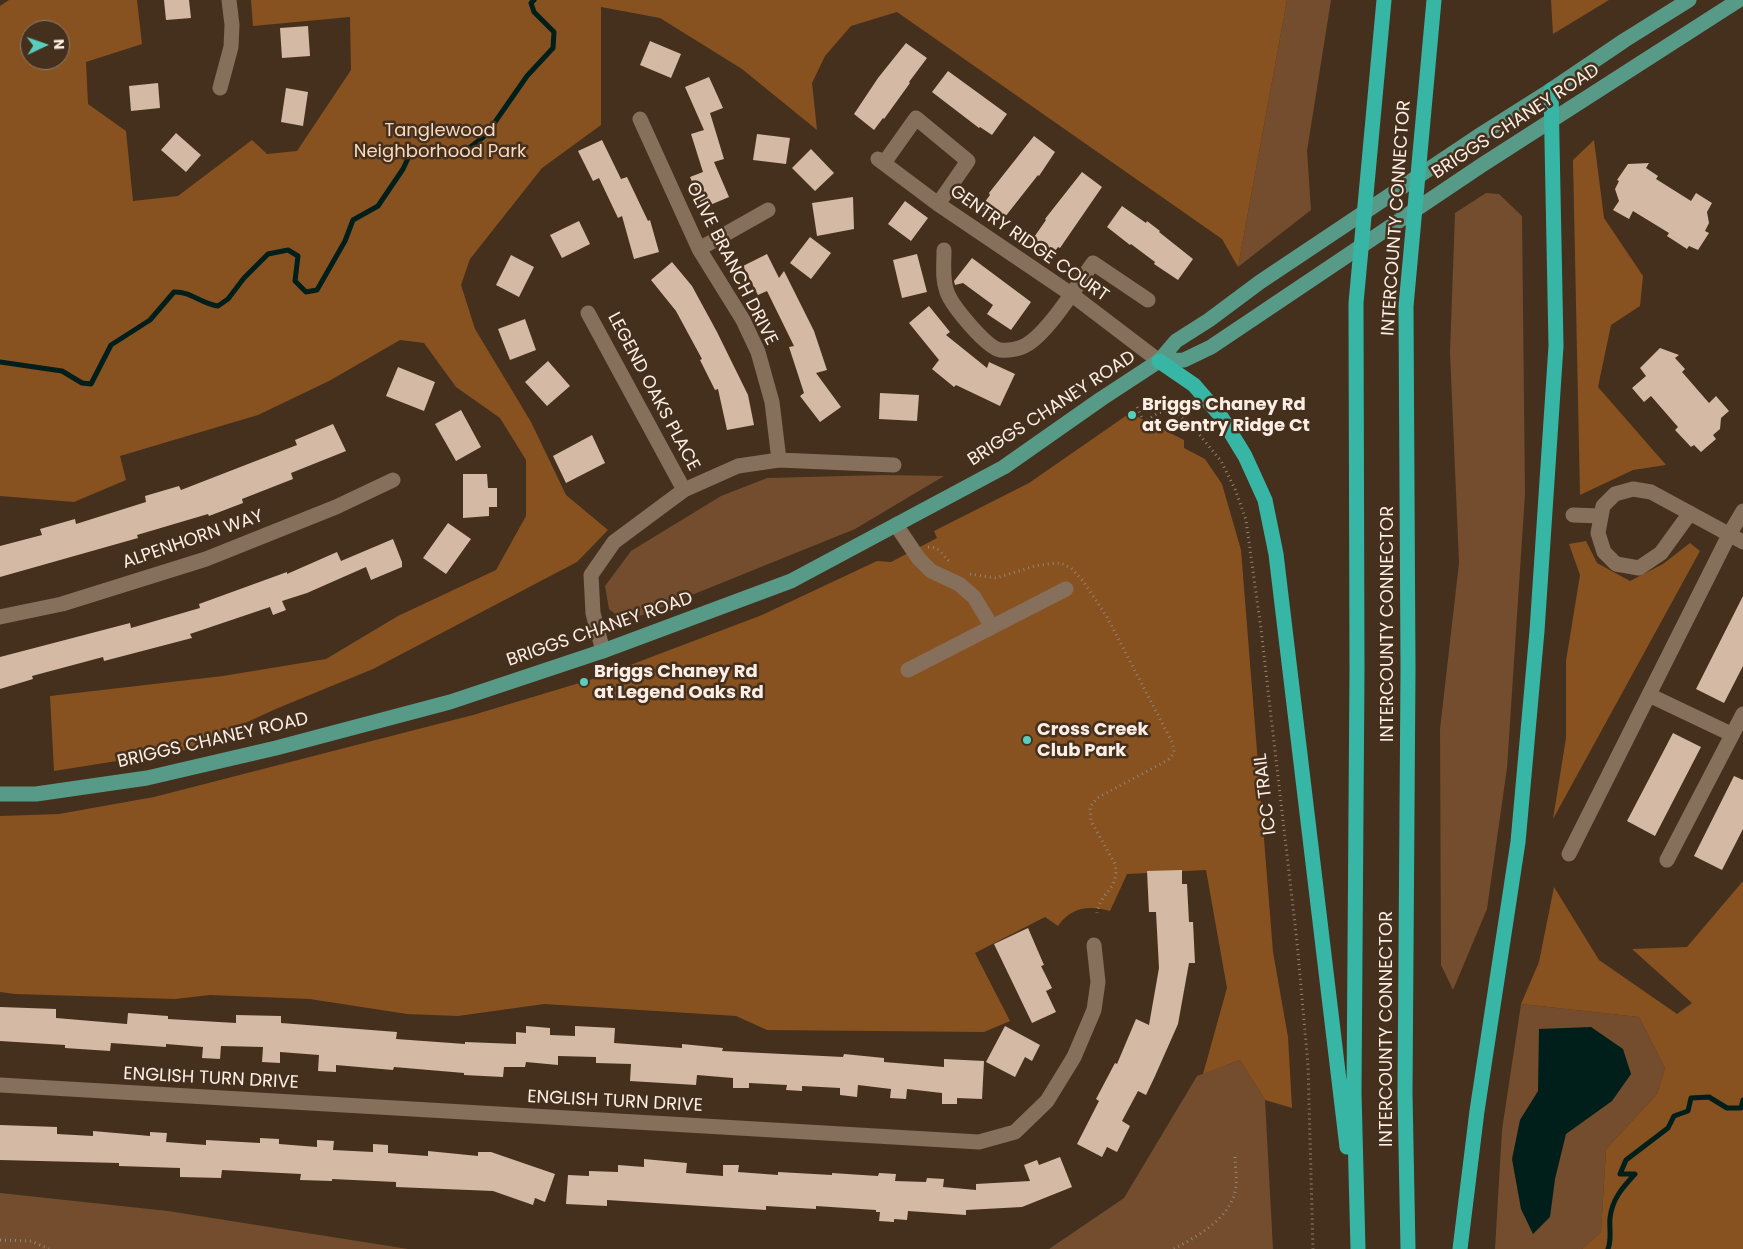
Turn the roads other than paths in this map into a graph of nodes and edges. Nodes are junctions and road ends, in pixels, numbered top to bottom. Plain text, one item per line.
1 (229, 0) edge
2 (1384, 0) edge
3 (1434, 0) edge
4 (1689, 0) edge
5 (1739, 0) edge
6 (220, 88) dead end
7 (1551, 90) junction
8 (640, 119) dead end
9 (1553, 121) junction
10 (938, 204) junction
11 (768, 210) dead end
12 (698, 249) junction
13 (944, 250) dead end
14 (1071, 294) junction
15 (1148, 300) dead end
16 (588, 313) dead end
17 (1159, 361) junction
18 (779, 460) junction
19 (894, 465) dead end
20 (393, 480) dead end
21 (684, 490) junction
22 (1743, 511) edge
23 (1690, 513) junction
24 (1573, 515) dead end
25 (1601, 516) junction
26 (896, 524) junction
27 (1736, 538) edge
28 (1066, 589) dead end
29 (0, 618) edge
30 (992, 628) junction
31 (603, 651) junction
32 (908, 670) dead end
33 (1649, 695) junction
34 (1743, 714) edge
35 (1731, 734) junction
36 (0, 794) edge
37 (1569, 854) dead end
38 (1667, 860) dead end
39 (1094, 945) dead end
40 (0, 1086) edge
41 (1358, 1243) edge
42 (1408, 1249) edge
43 (1460, 1249) edge

1 - 6 street
2 - 41 highway, INTERCOUNTY CONNECTOR
3 - 42 highway, INTERCOUNTY CONNECTOR
4 - 7 main road, BRIGGS CHANEY ROAD
5 - 9 main road, BRIGGS CHANEY ROAD
7 - 9 highway
7 - 17 main road, BRIGGS CHANEY ROAD
8 - 12 street, OLIVE BRANCH DRIVE
9 - 17 main road, BRIGGS CHANEY ROAD
9 - 43 highway
10 - 10 street, GENTRY RIDGE COURT
10 - 14 street, GENTRY RIDGE COURT
11 - 12 street
12 - 18 street, OLIVE BRANCH DRIVE
13 - 14 street
14 - 15 street
14 - 17 street, GENTRY RIDGE COURT
16 - 21 street, LEGEND OAKS PLACE
17 - 26 main road, BRIGGS CHANEY ROAD
17 - 41 highway
18 - 19 street
18 - 21 street
20 - 29 street, ALPENHORN WAY
21 - 31 street
22 - 27 street
23 - 25 street
23 - 25 street
23 - 27 street
24 - 25 street
26 - 30 street
26 - 31 main road, BRIGGS CHANEY ROAD
27 - 33 street
28 - 30 street
30 - 32 street
31 - 36 main road, BRIGGS CHANEY ROAD
33 - 35 street
33 - 37 street
34 - 35 street
35 - 38 street
39 - 40 street, ENGLISH TURN DRIVE

